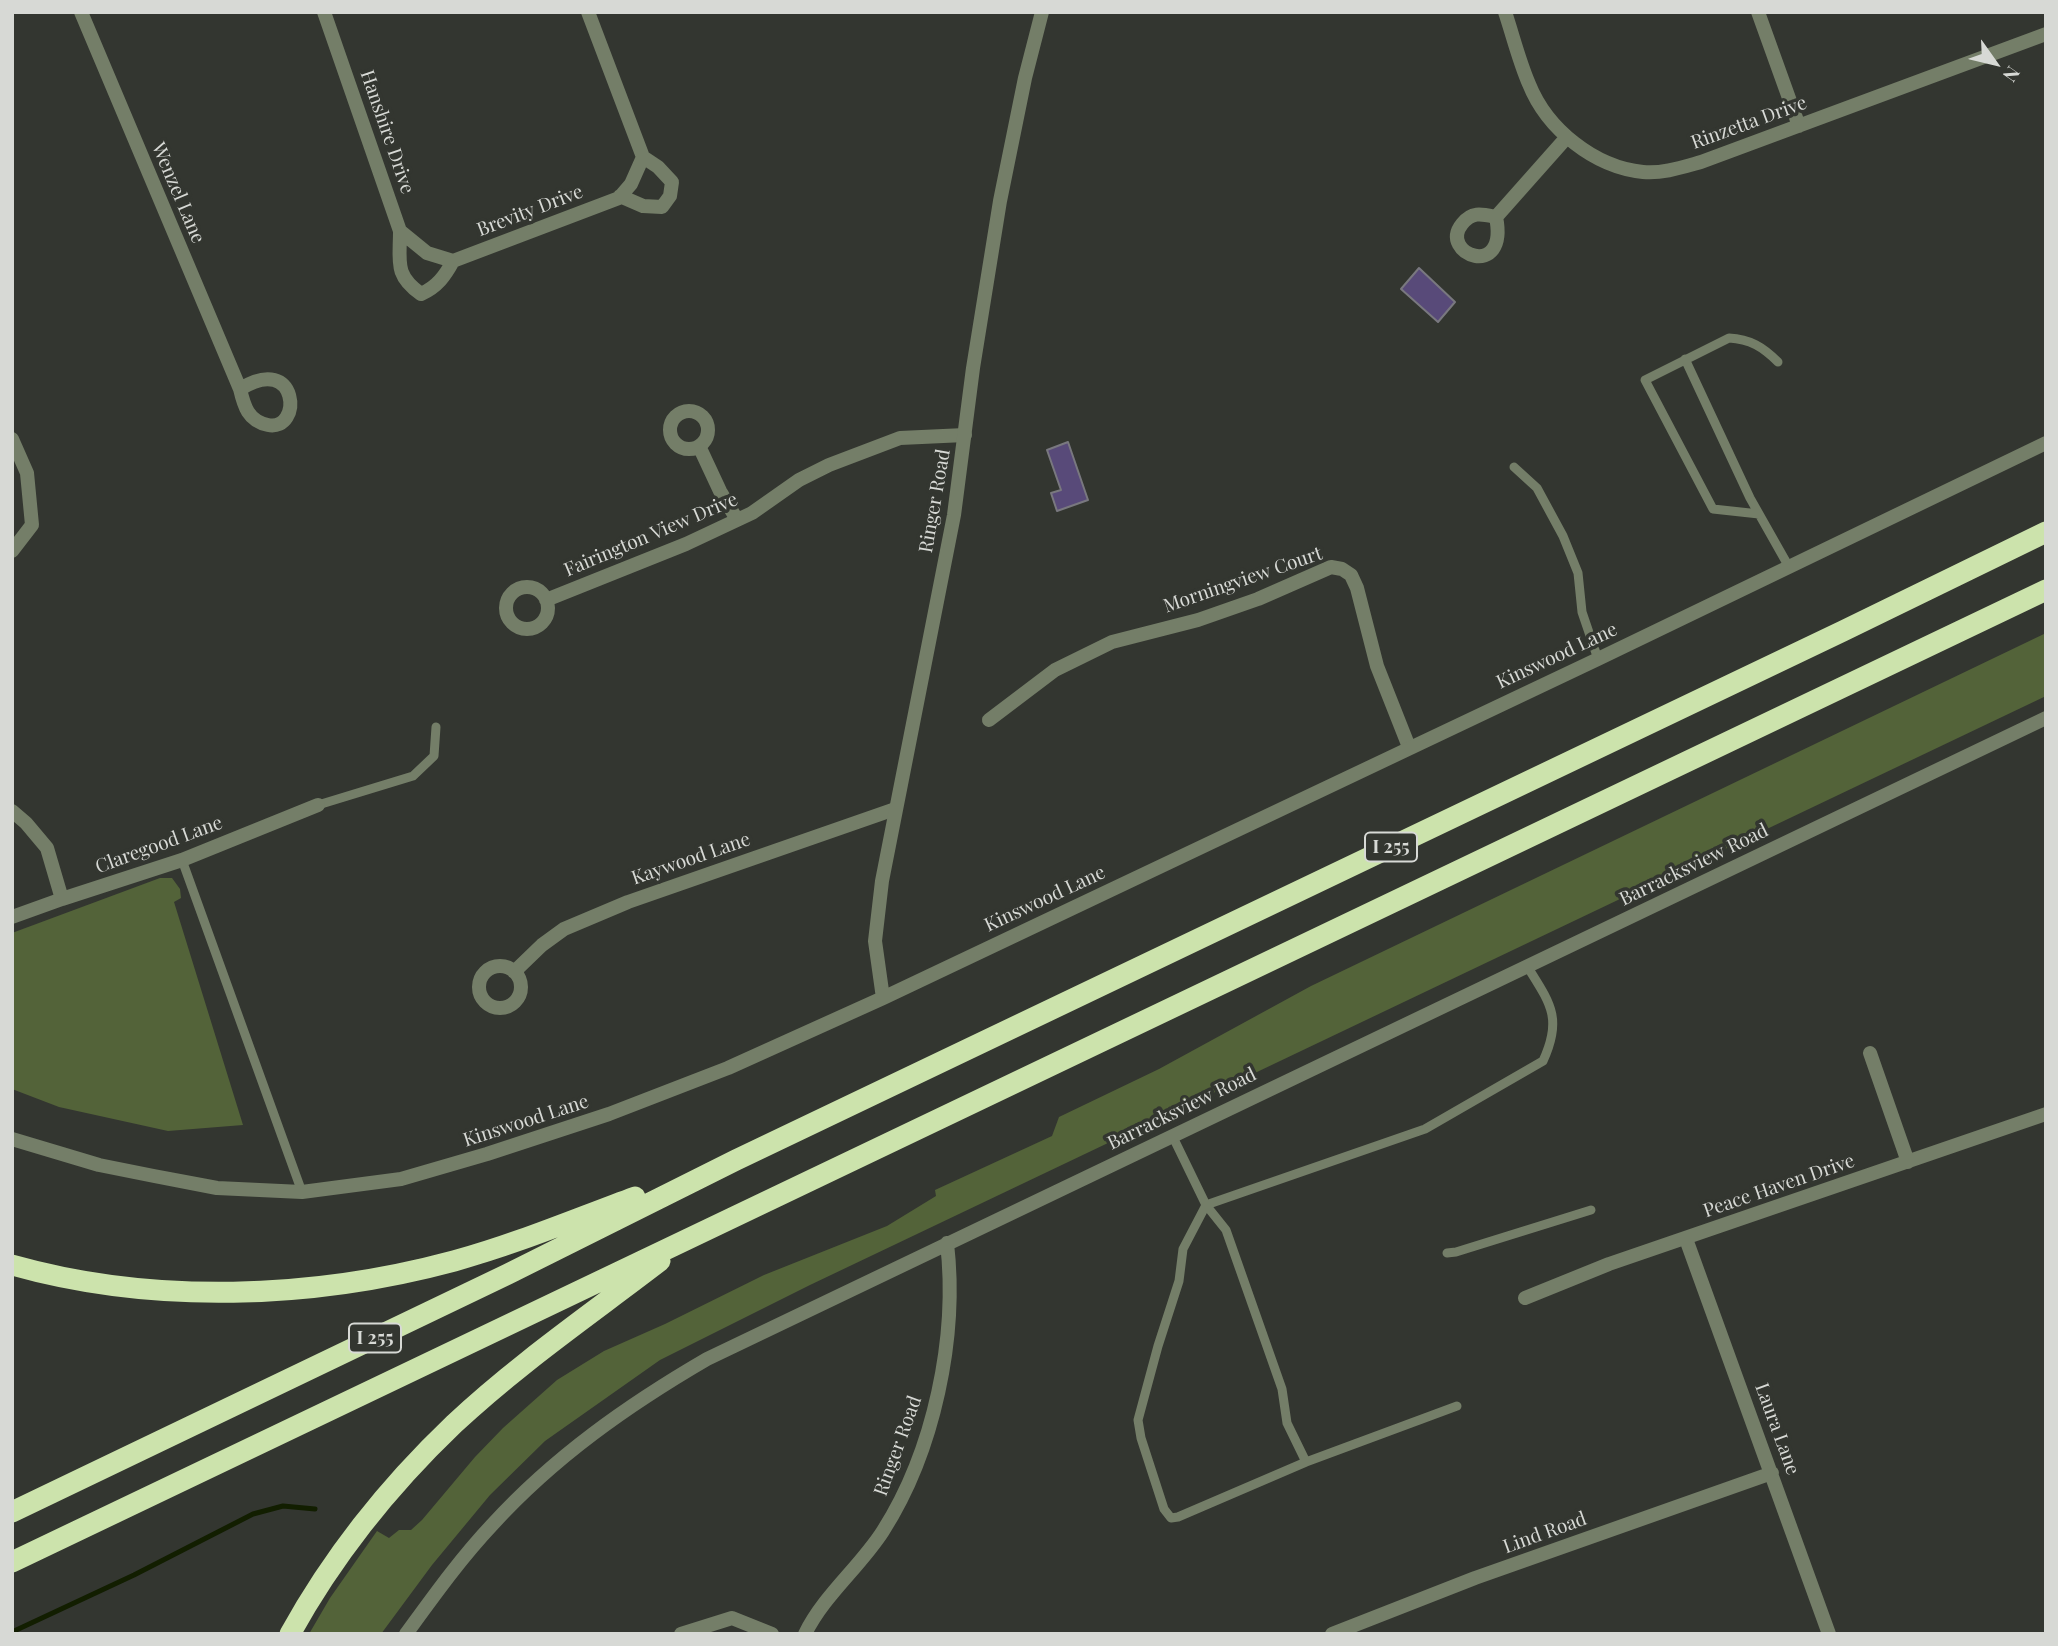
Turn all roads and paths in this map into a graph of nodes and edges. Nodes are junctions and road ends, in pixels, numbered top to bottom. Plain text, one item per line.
1 (81, 12) edge
2 (324, 12) edge
3 (588, 12) edge
4 (1042, 12) edge
5 (1505, 12) edge
6 (1758, 12) edge
7 (2046, 34) edge
8 (1799, 126) junction
9 (1567, 137) junction
10 (643, 157) junction
11 (621, 196) junction
12 (1496, 217) dead end
13 (400, 231) junction
14 (453, 261) junction
15 (1685, 359) junction
16 (1778, 362) dead end
17 (240, 389) dead end
18 (965, 435) junction
19 (12, 439) edge
20 (2046, 443) edge
21 (699, 446) dead end
22 (1514, 467) dead end
23 (1759, 514) junction
24 (736, 518) junction
25 (2046, 532) edge
26 (12, 551) edge
27 (1788, 567) junction
28 (2046, 590) edge
29 (546, 600) dead end
30 (1598, 659) junction
31 (2046, 718) edge
32 (989, 720) dead end
33 (436, 727) dead end
34 (1409, 747) junction
35 (318, 805) joint
36 (895, 809) junction
37 (12, 811) edge
38 (182, 860) junction
39 (62, 898) junction
40 (12, 917) edge
41 (1527, 966) junction
42 (514, 972) dead end
43 (883, 998) junction
44 (1870, 1053) dead end
45 (2046, 1114) edge
46 (1172, 1135) junction
47 (12, 1139) edge
48 (736, 1160) junction
49 (1908, 1162) junction
50 (302, 1192) junction
51 (1206, 1205) junction
52 (1591, 1210) dead end
53 (693, 1236) junction
54 (1686, 1239) junction
55 (947, 1243) junction
56 (1447, 1253) dead end
57 (12, 1265) edge
58 (1525, 1298) dead end
59 (1458, 1406) dead end
60 (1306, 1462) junction
61 (1772, 1473) junction
62 (12, 1512) edge
63 (12, 1562) edge
64 (290, 1634) edge
65 (406, 1634) edge
66 (681, 1634) edge
67 (772, 1634) edge
68 (805, 1634) edge
69 (1332, 1634) edge
70 (1829, 1634) edge

1 - 17 street, Wenzel Lane
2 - 13 street, Hanshire Drive
3 - 10 street
4 - 18 street, Ringer Road
5 - 9 street, Rinzetta Drive
6 - 8 street
7 - 8 street, Rinzetta Drive
8 - 9 street, Rinzetta Drive
9 - 12 street
10 - 11 street
10 - 11 street
11 - 14 street, Brevity Drive
13 - 14 street
13 - 14 street
15 - 16 lane
15 - 23 lane
15 - 23 lane
18 - 24 street, Fairington View Drive
18 - 36 street, Ringer Road
19 - 26 street
20 - 27 street, Kinswood Lane
21 - 24 street
22 - 30 lane
23 - 27 lane
24 - 29 street, Fairington View Drive
25 - 48 highway, I 255
27 - 30 street, Kinswood Lane
28 - 53 highway, I 255
30 - 34 street, Kinswood Lane
31 - 41 street, Barracksview Road
32 - 34 street, Morningview Court
33 - 35 lane
34 - 43 street, Kinswood Lane
35 - 38 street, Claregood Lane
36 - 42 street, Kaywood Lane
36 - 43 street, Ringer Road
37 - 39 street
38 - 39 street, Claregood Lane
38 - 50 lane
39 - 40 street, Claregood Lane
41 - 46 street, Barracksview Road
41 - 51 lane
43 - 50 street, Kinswood Lane
44 - 49 street
45 - 49 street, Peace Haven Drive
46 - 51 lane
46 - 55 street, Barracksview Road
47 - 50 street, Kinswood Lane
48 - 57 highway
48 - 62 highway, I 255
49 - 54 street, Peace Haven Drive
51 - 60 lane
51 - 60 lane
52 - 56 lane
53 - 63 highway, I 255
53 - 64 highway
54 - 58 street, Peace Haven Drive
54 - 61 street, Laura Lane
55 - 65 street, Barracksview Road
55 - 68 street, Ringer Road
59 - 60 lane
61 - 69 street, Lind Road
61 - 70 street, Laura Lane
66 - 67 street

